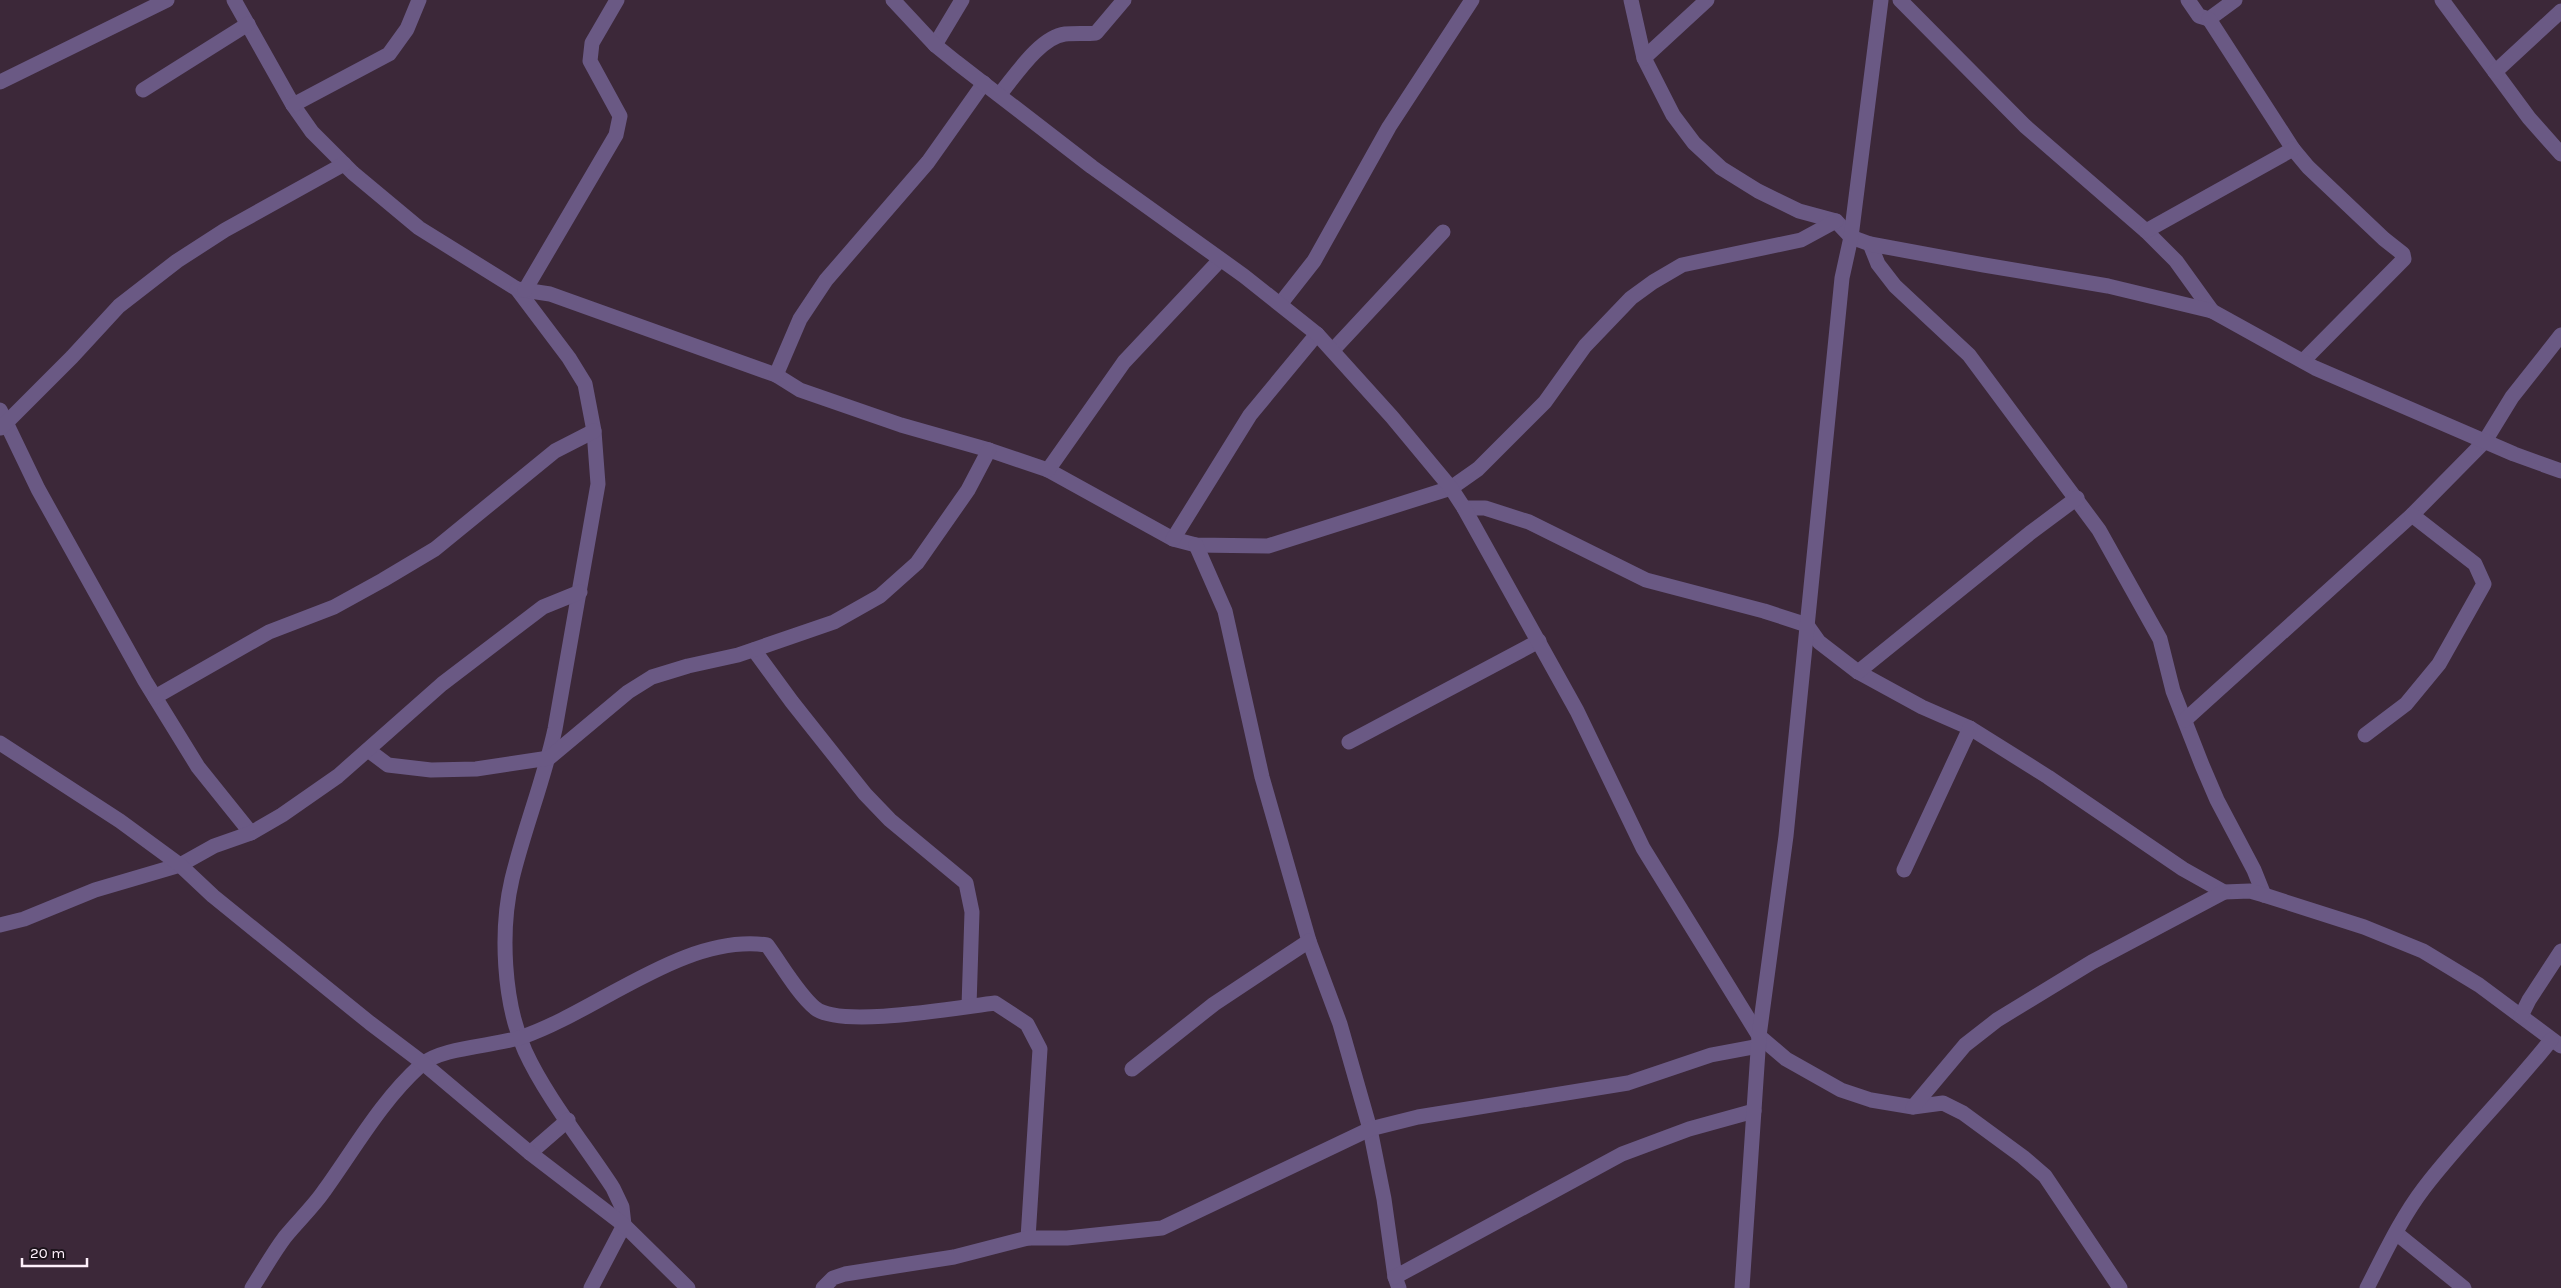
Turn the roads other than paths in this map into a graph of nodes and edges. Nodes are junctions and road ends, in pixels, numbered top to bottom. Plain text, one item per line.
1 (167, 0) edge
2 (234, 0) edge
3 (419, 0) edge
4 (618, 0) edge
5 (893, 0) edge
6 (962, 0) edge
7 (1124, 0) edge
8 (1472, 0) edge
9 (1631, 0) edge
10 (1707, 0) edge
11 (1881, 0) edge
12 (1900, 0) edge
13 (2188, 0) edge
14 (2235, 0) edge
15 (2442, 0) edge
16 (2561, 10) edge
17 (2209, 19) junction
18 (248, 24) junction
19 (935, 46) junction
20 (1644, 58) junction
21 (2495, 72) junction
22 (0, 82) edge
23 (984, 83) junction
24 (143, 90) dead end
25 (1000, 94) junction
26 (292, 105) junction
27 (2293, 149) junction
28 (2561, 154) edge
29 (344, 164) junction
30 (1836, 221) junction
31 (2146, 231) junction
32 (1443, 232) dead end
33 (1851, 237) junction
34 (1870, 244) junction
35 (1220, 260) junction
36 (521, 290) junction
37 (1280, 303) junction
38 (2212, 312) junction
39 (1317, 334) junction
40 (2561, 335) edge
41 (1333, 350) junction
42 (2303, 361) junction
43 (776, 376) junction
44 (2, 420) edge
45 (594, 431) junction
46 (2485, 441) junction
47 (989, 450) junction
48 (1048, 470) junction
49 (2561, 471) edge
50 (1451, 488) junction
51 (2077, 498) junction
52 (1464, 508) junction
53 (2412, 515) junction
54 (1173, 539) junction
55 (1196, 545) junction
56 (580, 592) junction
57 (1807, 625) junction
58 (1539, 641) junction
59 (754, 650) junction
60 (1858, 672) junction
61 (155, 697) junction
62 (2185, 720) junction
63 (1970, 728) junction
64 (2365, 735) dead end
65 (1349, 742) dead end
66 (0, 743) edge
67 (368, 750) junction
68 (549, 758) junction
69 (251, 833) junction
70 (180, 865) junction
71 (1904, 870) dead end
72 (2224, 892) junction
73 (2264, 895) junction
74 (0, 925) edge
75 (1308, 940) junction
76 (2561, 951) edge
77 (970, 1006) junction
78 (2521, 1016) junction
79 (520, 1038) junction
80 (1759, 1041) junction
81 (2556, 1043) edge
82 (423, 1063) junction
83 (1132, 1069) dead end
84 (1913, 1107) junction
85 (1754, 1111) junction
86 (568, 1120) junction
87 (1370, 1129) junction
88 (530, 1153) junction
89 (624, 1225) junction
90 (2396, 1233) junction
91 (1028, 1238) junction
92 (1397, 1283) edge
93 (252, 1288) edge
94 (591, 1288) edge
95 (688, 1288) edge
96 (823, 1288) edge
97 (1742, 1288) edge
98 (2120, 1288) edge
99 (2366, 1288) edge
100 (2464, 1288) edge

1 - 22 street
2 - 18 street
3 - 26 street
4 - 36 street
5 - 19 street
6 - 19 street
7 - 25 street
8 - 37 street
9 - 20 street
10 - 20 street
11 - 33 street
12 - 31 street
13 - 17 street
14 - 17 street
15 - 21 street
16 - 21 street
17 - 27 street
18 - 24 street
18 - 26 street
19 - 23 street
20 - 30 street
21 - 28 street
23 - 25 street
23 - 43 street
25 - 35 street
26 - 29 street
27 - 31 street
27 - 42 street
29 - 36 street
29 - 44 street
30 - 33 street
30 - 50 street
31 - 38 street
32 - 41 street
33 - 34 street
33 - 57 street
34 - 38 street
34 - 51 street
35 - 37 street
35 - 48 street
36 - 43 street
36 - 45 street
37 - 39 street
38 - 42 street
39 - 41 street
39 - 54 street
40 - 46 street
41 - 50 street
42 - 46 street
43 - 47 street
44 - 61 street
45 - 56 street
45 - 61 street
46 - 49 street
46 - 53 street
47 - 48 street
47 - 59 street
48 - 54 street
50 - 52 street
50 - 55 street
51 - 60 street
51 - 62 street
52 - 57 street
52 - 58 street
53 - 62 street
53 - 64 street
54 - 55 street
55 - 75 street
56 - 67 street
56 - 68 street
57 - 60 street
57 - 80 street
58 - 65 street
58 - 80 street
59 - 68 street
59 - 77 street
60 - 63 street
61 - 69 street
62 - 73 street
63 - 71 street
63 - 72 street
66 - 70 street
67 - 68 street
67 - 69 street
68 - 79 street
69 - 70 street
70 - 74 street
70 - 82 street
72 - 73 street
72 - 84 street
73 - 78 street
75 - 83 street
75 - 87 street
76 - 78 street
77 - 79 street
77 - 91 street
78 - 81 street
79 - 82 street
79 - 86 street
80 - 84 street
80 - 85 street
80 - 87 street
81 - 90 street
82 - 88 street
82 - 93 street
84 - 98 street
85 - 92 street
85 - 97 street
86 - 88 street
86 - 89 street
87 - 91 street
87 - 92 street
88 - 89 street
89 - 94 street
89 - 95 street
90 - 99 street
90 - 100 street
91 - 96 street

